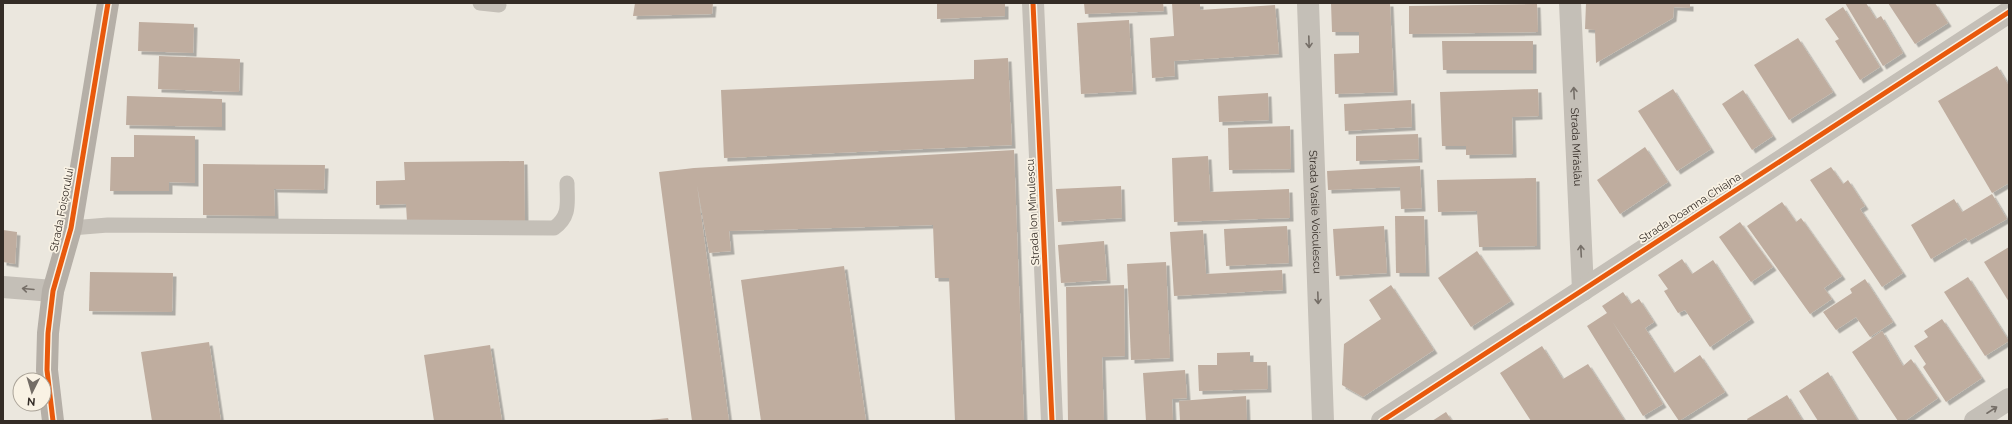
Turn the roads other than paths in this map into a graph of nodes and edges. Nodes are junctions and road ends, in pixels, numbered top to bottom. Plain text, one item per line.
1 (108, 3) edge
2 (480, 3) edge
3 (1034, 3) edge
4 (1308, 3) edge
5 (1570, 3) edge
6 (499, 5) dead end
7 (2009, 12) edge
8 (567, 183) dead end
9 (70, 228) junction
10 (3, 287) edge
11 (1583, 290) junction
12 (54, 291) junction
13 (2009, 399) edge
14 (53, 421) edge
15 (1052, 421) edge
16 (1323, 421) edge
17 (1382, 421) edge
18 (1975, 421) edge

1 - 9 street, Strada Foișorului
2 - 6 lane
3 - 15 street, Strada Ion Minulescu
4 -> 16 street, Strada Vasile Voiculescu
11 -> 5 street, Strada Mirăslău
7 - 11 street, Strada Doamna Chiajna
8 - 9 lane
9 - 12 street, Strada Foișorului
12 -> 10 street
11 - 17 street, Strada Doamna Chiajna
12 - 14 street, Strada Foișorului
18 -> 13 street

